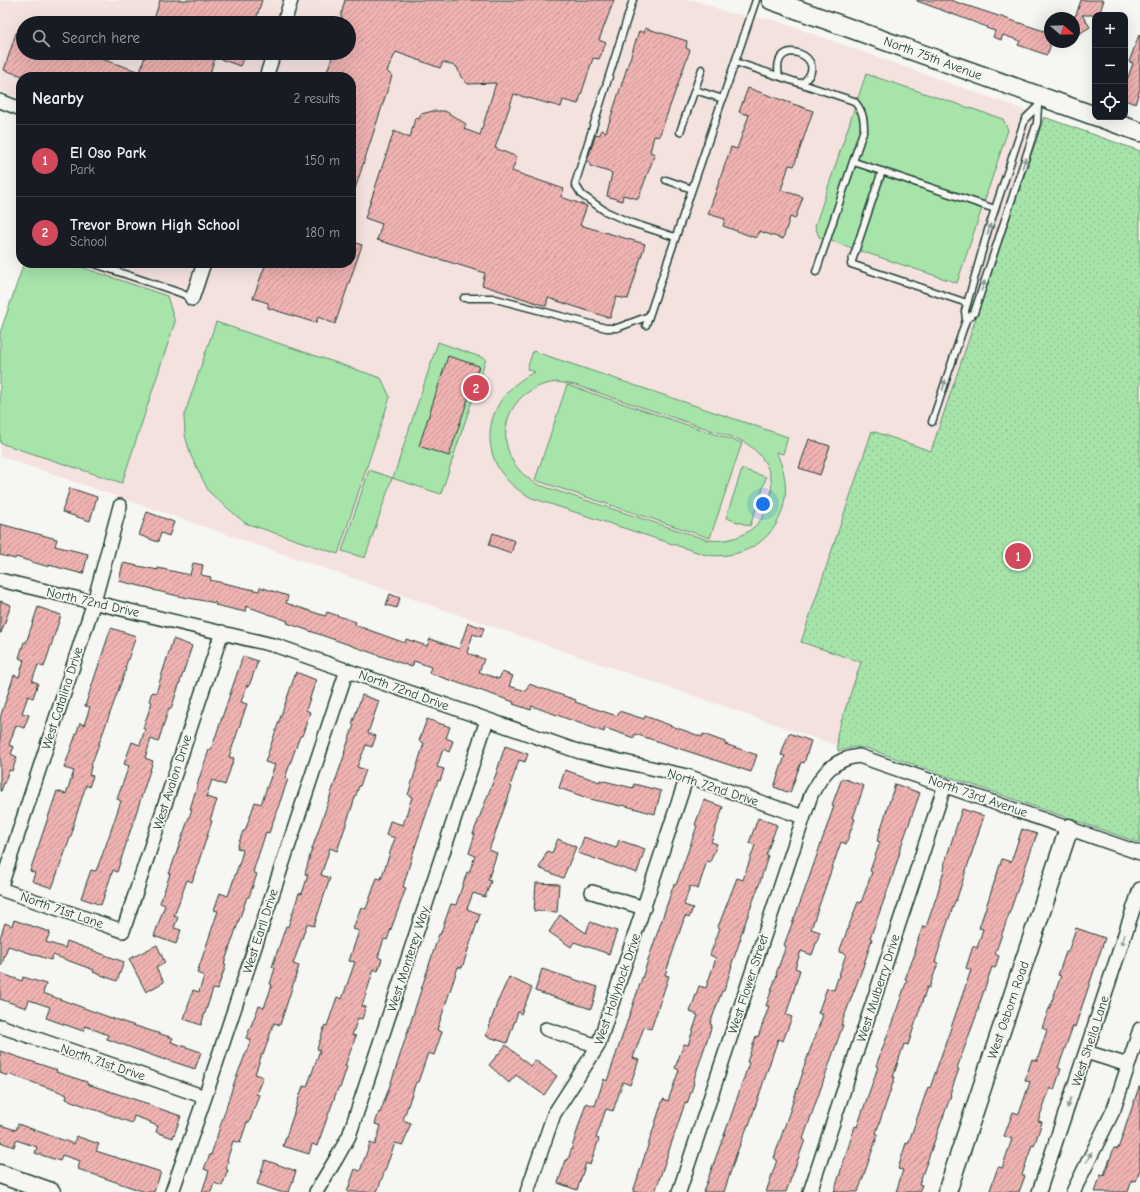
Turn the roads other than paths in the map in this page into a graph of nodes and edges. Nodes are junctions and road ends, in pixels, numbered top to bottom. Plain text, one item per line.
1 (292, 0) edge
2 (634, 0) edge
3 (756, 0) edge
4 (770, 0) edge
5 (286, 16) edge
6 (272, 60) edge
7 (735, 62) junction
8 (702, 69) dead end
9 (268, 72) edge
10 (779, 76) junction
11 (802, 83) junction
12 (695, 90) junction
13 (723, 99) junction
14 (0, 101) edge
15 (1039, 101) junction
16 (16, 107) edge
17 (1092, 115) edge
18 (1106, 120) edge
19 (680, 132) dead end
20 (1140, 132) edge
21 (854, 162) junction
22 (882, 171) junction
23 (666, 180) dead end
24 (692, 189) junction
25 (995, 209) junction
26 (675, 238) junction
27 (107, 268) edge
28 (202, 268) edge
29 (816, 272) dead end
30 (464, 298) dead end
31 (192, 300) joint
32 (967, 303) junction
33 (649, 316) junction
34 (966, 320) junction
35 (646, 325) dead end
36 (932, 422) dead end
37 (120, 506) dead end
38 (0, 580) edge
39 (94, 602) junction
40 (222, 632) junction
41 (347, 670) junction
42 (487, 720) junction
43 (686, 776) junction
44 (820, 777) joint
45 (945, 785) junction
46 (803, 817) junction
47 (1069, 828) junction
48 (1140, 853) edge
49 (0, 889) edge
50 (1140, 889) edge
51 (592, 892) dead end
52 (644, 908) junction
53 (123, 931) joint
54 (0, 1026) edge
55 (546, 1028) dead end
56 (1140, 1029) edge
57 (598, 1046) junction
58 (1086, 1052) junction
59 (1128, 1064) junction
60 (206, 1097) junction
61 (0, 1174) edge
62 (40, 1190) edge
63 (172, 1192) edge
64 (316, 1192) edge
65 (527, 1192) edge
66 (679, 1192) edge
67 (810, 1192) edge
68 (947, 1192) edge
69 (1039, 1192) edge
70 (1073, 1192) edge

1 - 5 street
2 - 26 lane
3 - 7 lane
4 - 15 street, North 75th Avenue
6 - 9 street
7 - 10 lane
7 - 13 lane
8 - 12 lane
10 - 11 lane
10 - 11 lane
11 - 21 lane
12 - 13 lane
12 - 19 lane
13 - 24 lane
14 - 16 street
15 - 17 street, North 75th Avenue
15 - 25 lane
34 -> 15 lane
18 - 20 street
21 - 22 lane
21 - 29 lane
22 - 25 lane
22 - 32 lane
23 - 24 lane
24 - 26 lane
32 -> 25 lane
26 - 33 lane
27 - 31 lane
28 - 31 street
30 - 33 lane
32 - 34 lane
33 - 35 lane
36 -> 34 lane
37 - 39 street, West Catalina Drive
38 - 39 street, North 72nd Drive
39 - 40 street, North 72nd Drive
39 - 49 street, West Catalina Drive
40 - 41 street, North 72nd Drive
40 - 53 street, West Avalon Drive
41 - 42 street, North 72nd Drive
41 - 60 street, West Earll Drive
42 - 43 street, North 72nd Drive
42 - 64 street, West Monterey Way
43 - 46 street, North 72nd Drive
43 - 52 street, West Hollyhock Drive
44 - 45 street, North 73rd Avenue
44 - 46 street, West Flower Street
45 - 47 street, North 73rd Avenue
45 - 67 street, West Mulberry Drive
46 - 66 street, West Flower Street
47 - 48 street, North 73rd Avenue
47 - 68 street, West Osborn Road
49 - 53 street, North 71st Lane
50 -> 58 street, West Sheila Lane
51 - 52 street
52 - 57 street, West Hollyhock Drive
54 - 60 street, North 71st Drive
55 - 57 street
56 - 59 street
57 - 65 street, West Hollyhock Drive
58 - 59 street
58 -> 69 street, West Sheila Lane
70 -> 59 street
60 - 63 street, West Earll Drive
61 - 62 street

